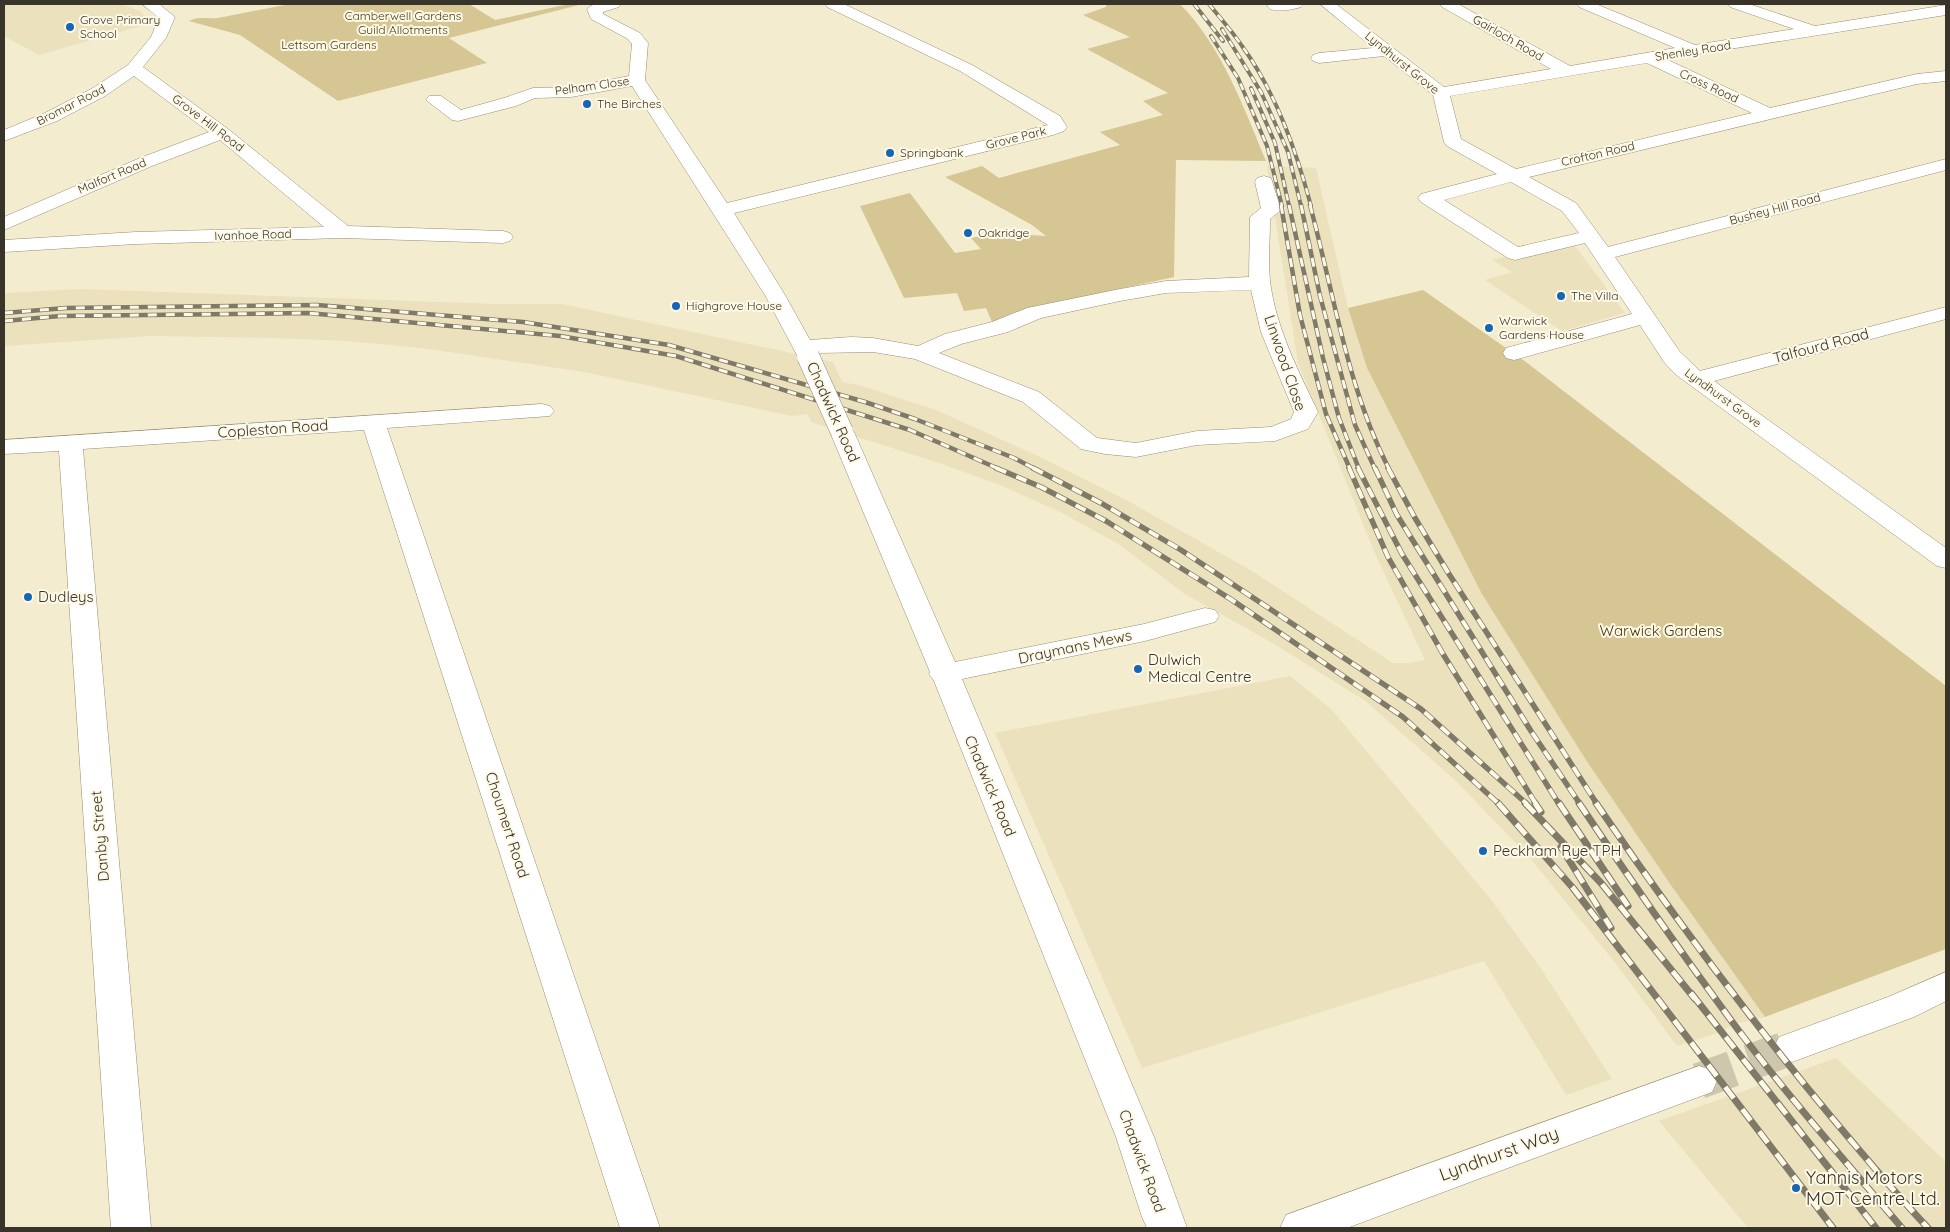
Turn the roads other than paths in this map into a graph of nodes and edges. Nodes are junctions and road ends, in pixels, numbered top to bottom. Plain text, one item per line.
1 (150, 4) edge
2 (614, 4) edge
3 (832, 4) edge
4 (1296, 4) edge
5 (1326, 4) edge
6 (1448, 4) edge
7 (1584, 4) edge
8 (1735, 4) edge
9 (1275, 6) dead end
10 (1946, 10) edge
11 (1814, 31) junction
12 (1693, 50) junction
13 (1386, 51) junction
14 (1319, 58) dead end
15 (1650, 58) junction
16 (134, 68) junction
17 (1568, 72) junction
18 (1946, 76) edge
19 (637, 80) junction
20 (1441, 93) junction
21 (435, 100) dead end
22 (1768, 114) junction
23 (222, 133) junction
24 (4, 136) edge
25 (1946, 164) edge
26 (1512, 174) junction
27 (1264, 182) dead end
28 (722, 210) junction
29 (4, 224) edge
30 (344, 232) junction
31 (503, 236) dead end
32 (1591, 236) junction
33 (4, 246) edge
34 (1603, 254) junction
35 (1260, 283) junction
36 (1946, 313) edge
37 (1646, 317) junction
38 (806, 352) junction
39 (920, 353) junction
40 (1514, 354) dead end
41 (1696, 379) junction
42 (542, 411) dead end
43 (372, 422) junction
44 (70, 443) junction
45 (4, 447) edge
46 (1946, 560) edge
47 (1205, 616) dead end
48 (943, 674) junction
49 (1946, 986) edge
50 (1792, 1047) tunnel mouth
51 (1699, 1080) tunnel mouth
52 (131, 1228) edge
53 (640, 1228) edge
54 (1167, 1228) edge
55 (1300, 1228) edge

1 - 16 street
2 - 19 street
3 - 28 street, Grove Park
4 - 9 street
5 - 13 street, Lyndhurst Grove
6 - 17 street, Gairloch Road
7 - 12 street
8 - 11 street
10 - 11 street, Shenley Road
11 - 12 street, Shenley Road
12 - 15 street, Shenley Road
13 - 14 street
13 - 20 street, Lyndhurst Grove
15 - 17 street, Shenley Road
15 - 22 street, Cross Road
16 - 23 street, Grove Hill Road
16 - 24 street, Bromar Road
17 - 20 street, Shenley Road
18 - 22 street, Crofton Road
19 - 21 street, Pelham Close
19 - 28 street
20 - 26 street, Lyndhurst Grove
22 - 26 street, Crofton Road
23 - 29 street, Malfort Road
23 - 30 street, Grove Hill Road
25 - 34 street, Bushey Hill Road
26 - 32 street, Lyndhurst Grove
26 - 32 street, Crofton Road
27 - 35 street, Linwood Close
28 - 38 street
30 - 31 street, Ivanhoe Road
30 - 33 street, Ivanhoe Road
32 - 34 street, Lyndhurst Grove
34 - 37 street, Lyndhurst Grove
35 - 39 street
35 - 39 street, Linwood Close
36 - 41 street, Talfourd Road
37 - 40 street
37 - 41 street, Lyndhurst Grove
38 - 39 street, Linwood Close
38 - 48 street, Chadwick Road, bridge
41 - 46 street, Lyndhurst Grove
42 - 43 street, Copleston Road
43 - 44 street, Copleston Road
43 - 53 street, Choumert Road
44 - 45 street, Copleston Road
44 - 52 street, Danby Street
47 - 48 street, Draymans Mews
48 - 54 street, Chadwick Road
49 - 50 street
51 - 55 street, Lyndhurst Way

